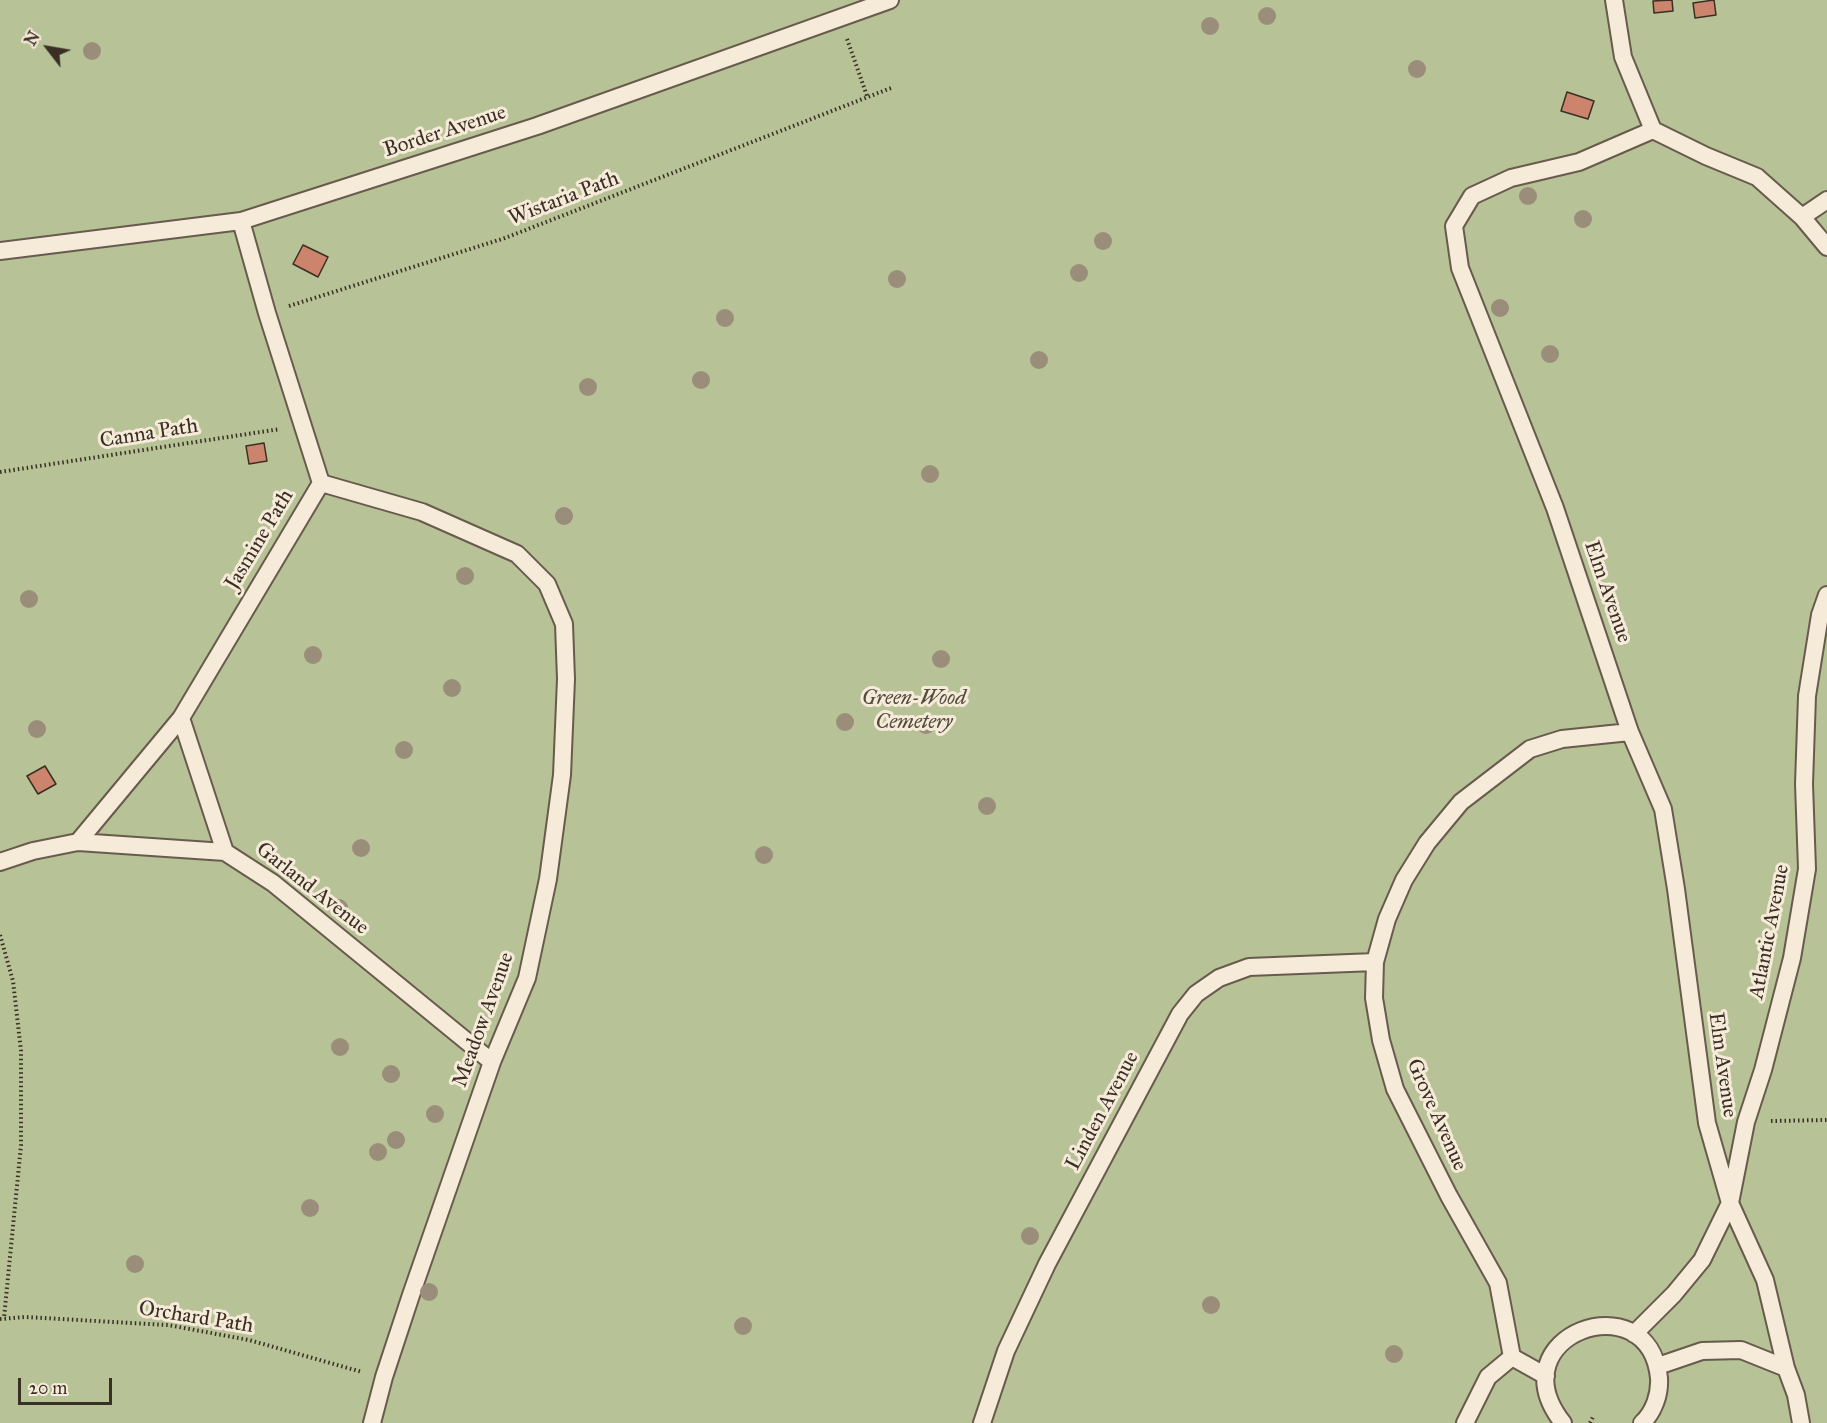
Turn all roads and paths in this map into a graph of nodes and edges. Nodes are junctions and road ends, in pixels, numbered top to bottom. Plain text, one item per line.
1 (1614, 0) edge
2 (886, 1) edge
3 (839, 19) junction
4 (891, 88) dead end
5 (867, 96) junction
6 (1653, 130) junction
7 (1827, 200) edge
8 (1802, 217) junction
9 (241, 221) junction
10 (1827, 247) edge
11 (0, 251) edge
12 (267, 313) junction
13 (302, 426) junction
14 (0, 472) edge
15 (321, 483) junction
16 (1827, 595) edge
17 (181, 718) junction
18 (1630, 732) junction
19 (78, 842) junction
20 (225, 852) junction
21 (0, 862) edge
22 (0, 935) edge
23 (1375, 962) junction
24 (492, 1062) junction
25 (1827, 1120) edge
26 (1746, 1122) junction
27 (1730, 1203) junction
28 (2, 1319) edge
29 (1634, 1334) junction
30 (1512, 1357) junction
31 (1658, 1366) junction
32 (1786, 1368) junction
33 (1546, 1376) junction
34 (384, 1377) junction
35 (1593, 1417) dead end
36 (372, 1423) edge
37 (982, 1423) edge
38 (1465, 1423) edge
39 (1563, 1423) edge
40 (1590, 1423) edge
41 (1642, 1423) edge
42 (1801, 1423) edge

1 - 6 lane
2 - 3 lane, Border Avenue
3 - 5 path
3 - 9 lane, Border Avenue
4 - 5 path, Wistaria Path
5 - 12 path, Wistaria Path
6 - 8 lane
6 - 18 lane, Elm Avenue
7 - 8 lane
8 - 10 lane
9 - 11 lane, Border Avenue
9 - 12 lane, Jasmine Path
12 - 13 lane, Jasmine Path
13 - 14 path, Canna Path
13 - 15 lane, Jasmine Path
15 - 17 lane, Jasmine Path
15 - 24 lane, Meadow Avenue
16 - 26 lane, Atlantic Avenue
17 - 19 lane, Jasmine Path
17 - 20 lane
18 - 23 lane, Grove Avenue
18 - 27 lane, Elm Avenue
19 - 20 lane, Garland Avenue
19 - 21 lane, Garland Avenue
20 - 24 lane, Garland Avenue
22 - 28 path
23 - 30 lane, Grove Avenue
23 - 37 lane, Linden Avenue
24 - 34 lane, Meadow Avenue
25 - 26 path
26 - 27 lane, Atlantic Avenue
27 - 29 lane, Atlantic Avenue
27 - 32 lane
28 - 34 path, Orchard Path
29 - 31 lane
29 - 33 lane
30 - 33 lane
30 - 38 lane
31 - 32 lane
31 - 41 lane
32 - 42 lane
33 - 39 lane
34 - 36 lane, Meadow Avenue
35 - 40 path

